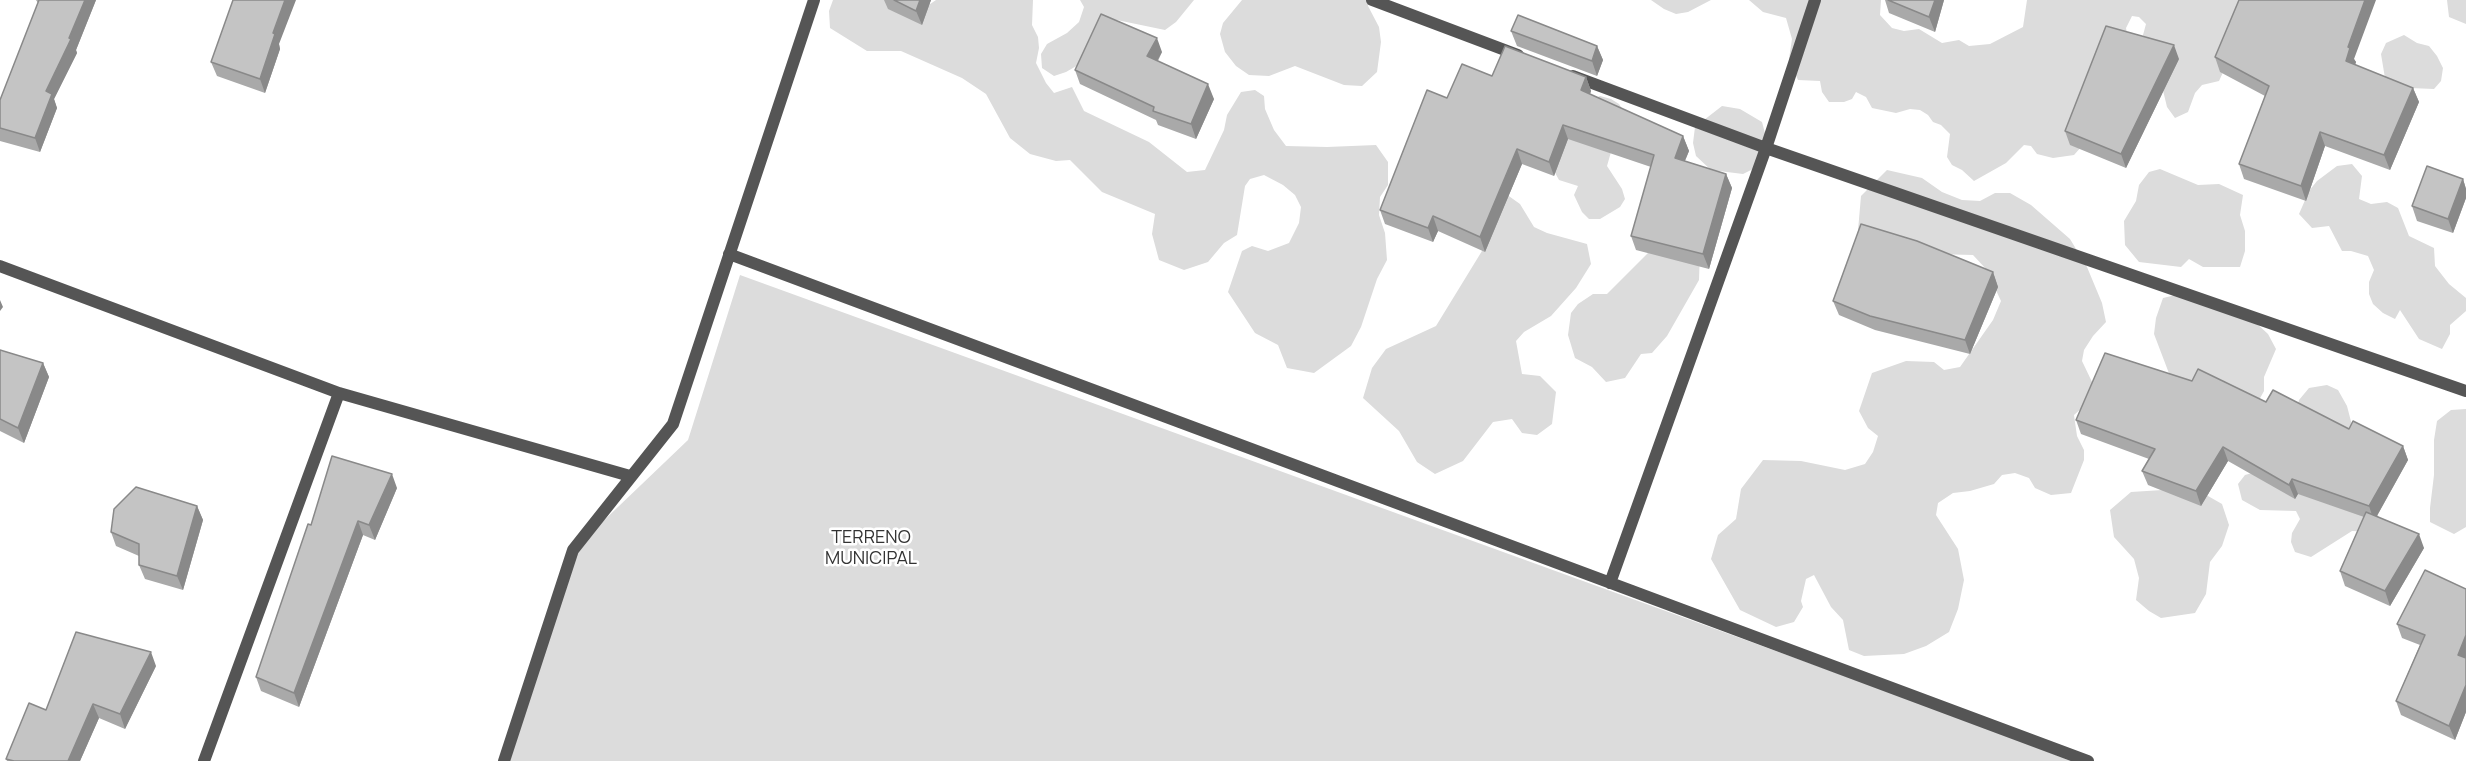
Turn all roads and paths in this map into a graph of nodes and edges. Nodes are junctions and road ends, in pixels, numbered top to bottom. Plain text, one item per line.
1 (814, 0) edge
2 (1372, 0) edge
3 (1815, 0) edge
4 (1525, 58) edge
5 (1558, 70) edge
6 (1766, 148) junction
7 (729, 254) junction
8 (0, 266) edge
9 (2466, 391) edge
10 (339, 393) junction
11 (630, 476) junction
12 (1610, 583) junction
13 (204, 761) edge
14 (504, 761) edge
15 (2088, 761) edge

1 - 7 street
2 - 4 street
3 - 6 street
5 - 6 street
6 - 9 street
6 - 12 street
7 - 11 street
7 - 12 street
8 - 10 street
10 - 11 street
10 - 13 street
11 - 14 street
12 - 15 street

